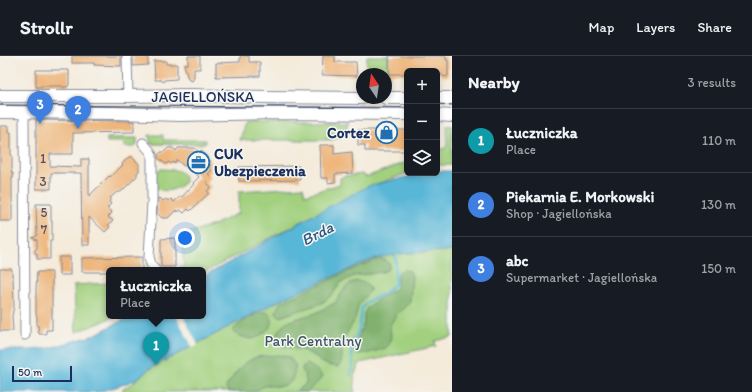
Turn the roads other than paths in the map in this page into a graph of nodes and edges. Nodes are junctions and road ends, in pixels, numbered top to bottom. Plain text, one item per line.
1 (127, 56) edge
2 (0, 96) edge
3 (128, 96) junction
4 (356, 98) edge
5 (392, 98) edge
6 (404, 98) edge
7 (440, 98) edge
8 (452, 98) edge
9 (0, 112) edge
10 (24, 112) junction
11 (404, 114) edge
12 (440, 116) edge
13 (452, 116) edge
14 (143, 143) dead end
15 (153, 267) edge
16 (25, 335) dead end

1 - 3 street
2 - 3 main road, JAGIELLOŃSKA
3 - 4 main road, JAGIELLOŃSKA
5 - 6 main road
7 - 8 main road
9 - 10 main road, JAGIELLOŃSKA
10 - 11 main road, JAGIELLOŃSKA
10 - 16 street
12 - 13 main road
14 - 15 street

